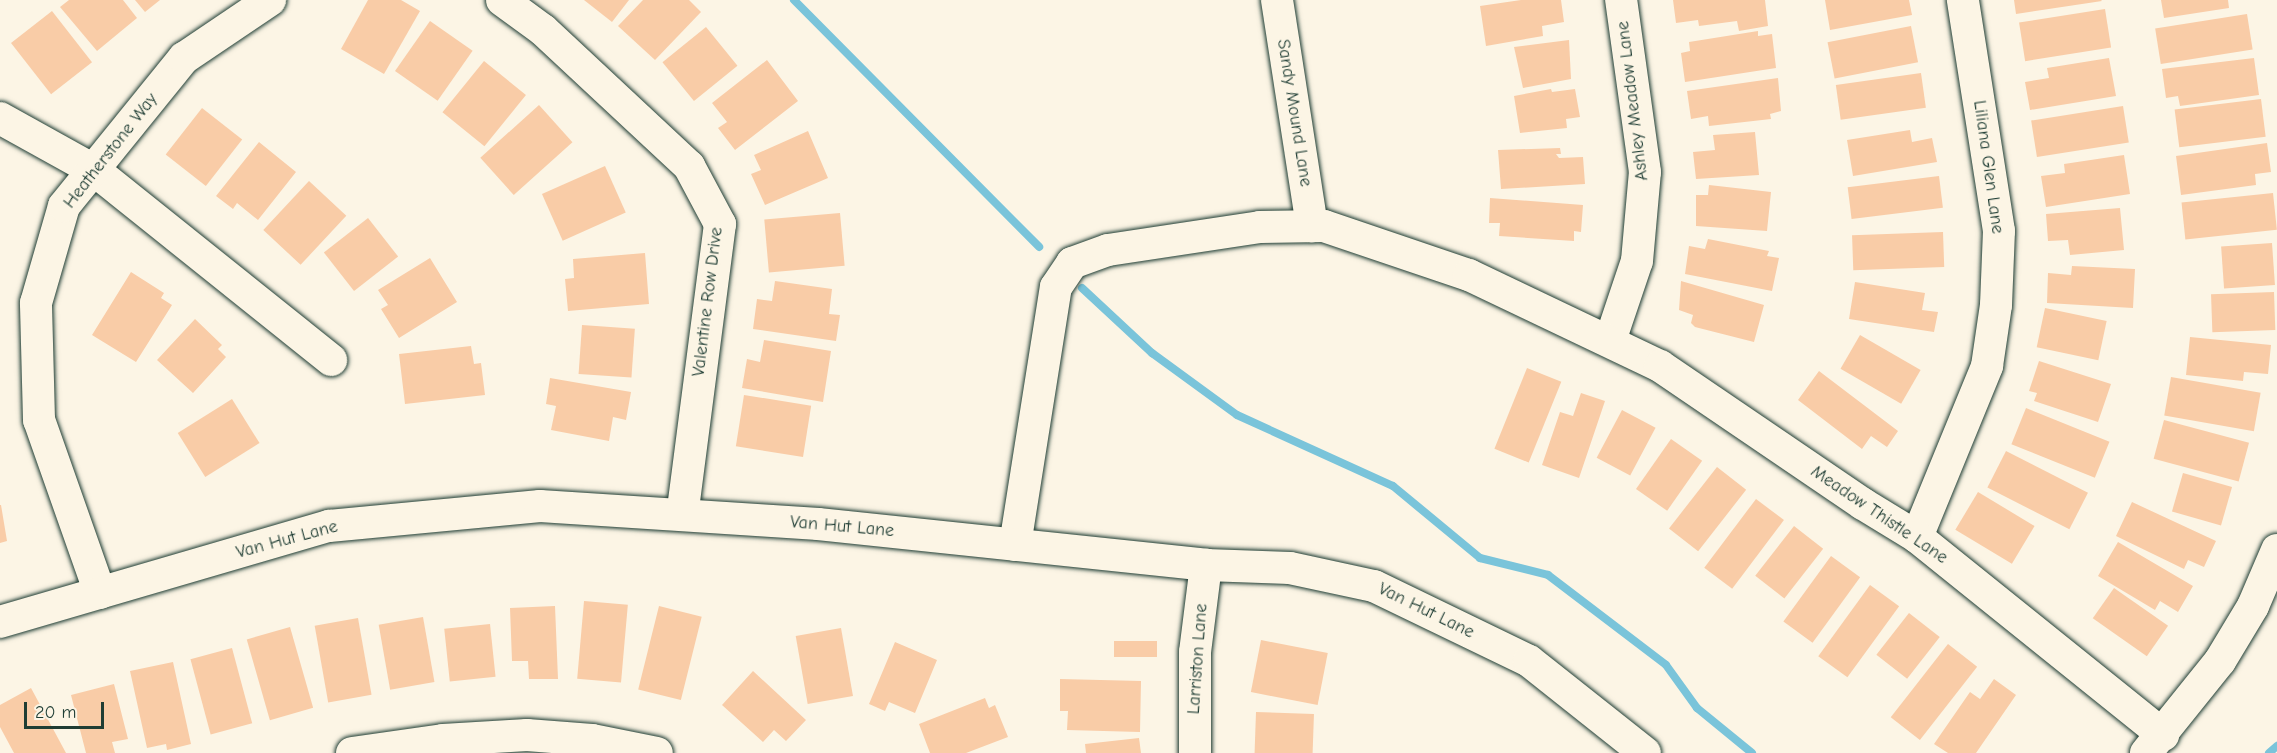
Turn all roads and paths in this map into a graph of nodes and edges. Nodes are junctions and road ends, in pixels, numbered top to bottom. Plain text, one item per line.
1 (270, 0) edge
2 (502, 0) edge
3 (1277, 0) edge
4 (1621, 0) edge
5 (1963, 0) edge
6 (0, 118) edge
7 (94, 170) junction
8 (1312, 226) junction
9 (1610, 340) junction
10 (331, 360) dead end
11 (682, 515) junction
12 (1917, 537) junction
13 (1015, 545) junction
14 (2277, 550) edge
15 (1206, 565) junction
16 (100, 593) junction
17 (0, 622) edge
18 (2155, 744) edge
19 (1640, 751) edge
20 (352, 753) edge
21 (657, 753) edge
22 (1195, 753) edge

1 - 7 street, Heatherstone Way
2 - 11 street, Valentine Row Drive
3 - 8 street, Sandy Mound Lane
4 - 9 street, Ashley Meadow Lane
5 - 12 street, Liliana Glen Lane
6 - 7 street
7 - 10 street
7 - 16 street, Heatherstone Way
8 - 9 street, Meadow Thistle Lane
8 - 13 street, Meadow Thistle Lane
9 - 12 street, Meadow Thistle Lane
11 - 13 street, Van Hut Lane
11 - 16 street, Van Hut Lane
12 - 18 street, Meadow Thistle Lane
13 - 15 street, Van Hut Lane
14 - 18 street
15 - 19 street, Van Hut Lane
15 - 22 street, Larriston Lane
16 - 17 street, Van Hut Lane
20 - 21 street

